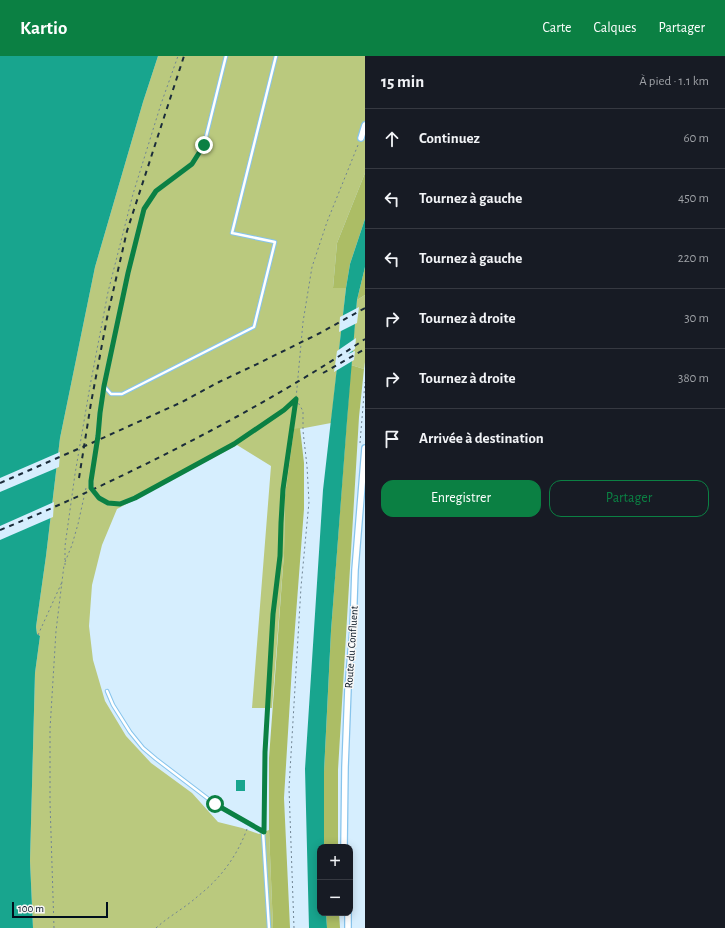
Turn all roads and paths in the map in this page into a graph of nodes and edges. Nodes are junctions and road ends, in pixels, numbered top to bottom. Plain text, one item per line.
1 (178, 56) edge
2 (226, 56) edge
3 (276, 56) edge
4 (365, 125) edge
5 (361, 138) joint
6 (104, 386) junction
7 (296, 399) junction
8 (365, 448) edge
9 (91, 481) junction
10 (135, 498) joint
11 (65, 565) junction
12 (63, 580) junction
13 (38, 635) dead end
14 (107, 691) dead end
15 (249, 823) junction
16 (264, 832) junction
17 (344, 844) edge
18 (348, 916) edge
19 (54, 928) edge
20 (156, 928) edge
21 (269, 928) edge
22 (294, 928) edge
23 (348, 928) edge

1 - 11 path
2 - 6 lane
3 - 6 lane
4 - 5 street
5 - 7 path
6 - 9 lane
7 - 10 path
7 - 16 path
7 - 22 path
8 - 17 street, Route du Confluent
9 - 10 lane
9 - 11 path
11 - 12 path
12 - 13 path
12 - 19 path
14 - 15 lane
15 - 16 lane
15 - 20 path
16 - 21 lane
18 - 23 street

